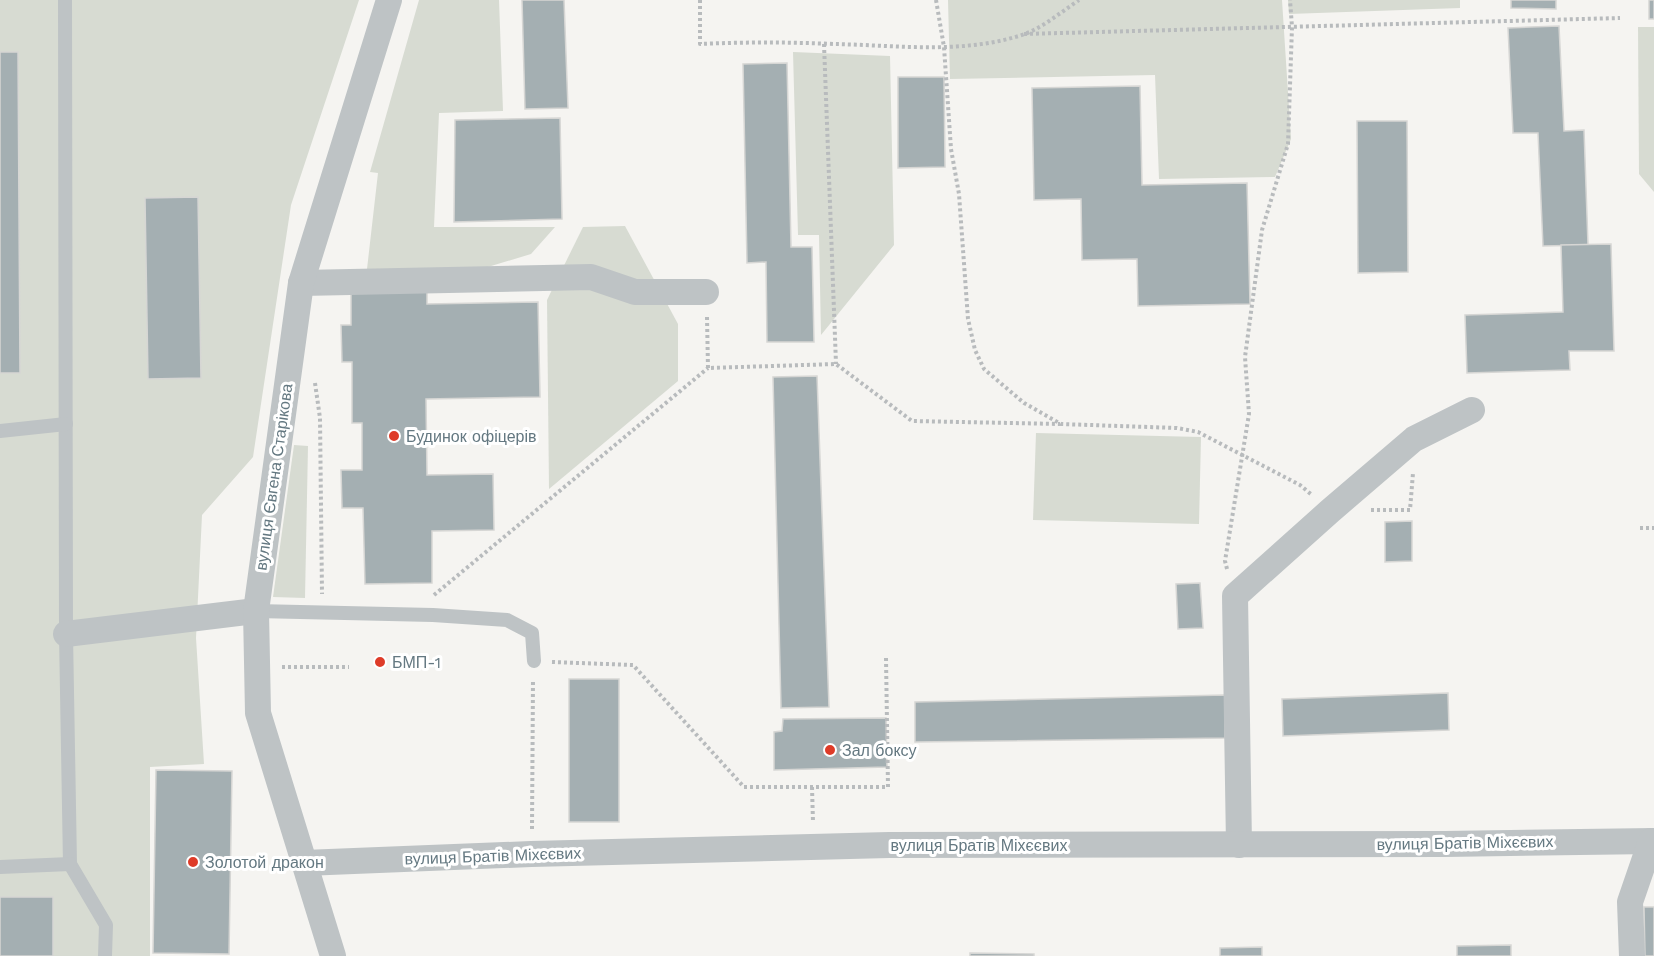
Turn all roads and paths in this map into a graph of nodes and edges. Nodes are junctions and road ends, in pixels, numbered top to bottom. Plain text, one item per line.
1 (65, 0) edge
2 (389, 0) edge
3 (700, 0) edge
4 (936, 0) edge
5 (1079, 0) edge
6 (1290, 0) edge
7 (1620, 18) dead end
8 (1292, 27) junction
9 (1024, 34) junction
10 (824, 44) junction
11 (944, 48) junction
12 (301, 283) junction
13 (706, 292) joint
14 (836, 364) junction
15 (708, 368) junction
16 (314, 373) dead end
17 (1472, 410) dead end
18 (66, 424) junction
19 (1061, 424) junction
20 (0, 432) edge
21 (1414, 439) junction
22 (1243, 455) junction
23 (1330, 511) junction
24 (1640, 528) dead end
25 (1654, 528) edge
26 (1235, 596) junction
27 (255, 611) junction
28 (322, 612) junction
29 (411, 614) junction
30 (66, 634) junction
31 (886, 658) dead end
32 (534, 661) junction
33 (257, 667) junction
34 (349, 667) dead end
35 (812, 787) junction
36 (1652, 841) edge
37 (1239, 844) junction
38 (813, 847) junction
39 (531, 854) junction
40 (304, 863) junction
41 (70, 864) junction
42 (0, 867) edge
43 (105, 956) edge
44 (333, 956) edge
45 (1632, 956) edge

1 - 18 lane
2 - 12 street, вулиця Євгена Старікова
3 - 10 path
4 - 11 path
5 - 9 path
6 - 8 path
7 - 8 path
8 - 9 path
8 - 22 path
9 - 11 path
10 - 11 path
10 - 14 path
11 - 19 path
12 - 13 street
12 - 27 street, вулиця Євгена Старікова
13 - 15 path
14 - 15 path
14 - 19 path
15 - 29 path
16 - 28 path
17 - 21 street
18 - 20 lane
18 - 30 lane
19 - 22 path
21 - 23 street
21 - 23 path
22 - 23 path
22 - 26 path
23 - 26 street
24 - 25 path
26 - 37 street
27 - 28 lane
27 - 30 street
27 - 33 street, вулиця Євгена Старікова
28 - 29 lane
29 - 32 lane
30 - 41 lane
31 - 35 path
32 - 35 path
32 - 39 path
33 - 34 path
33 - 40 street, вулиця Євгена Старікова
35 - 38 path
36 - 37 street, вулиця Братів Міхєєвих
36 - 45 street
37 - 38 street, вулиця Братів Міхєєвих
38 - 39 street, вулиця Братів Міхєєвих
39 - 40 street, вулиця Братів Міхєєвих
40 - 44 street, вулиця Євгена Старікова
41 - 42 lane
41 - 43 lane

